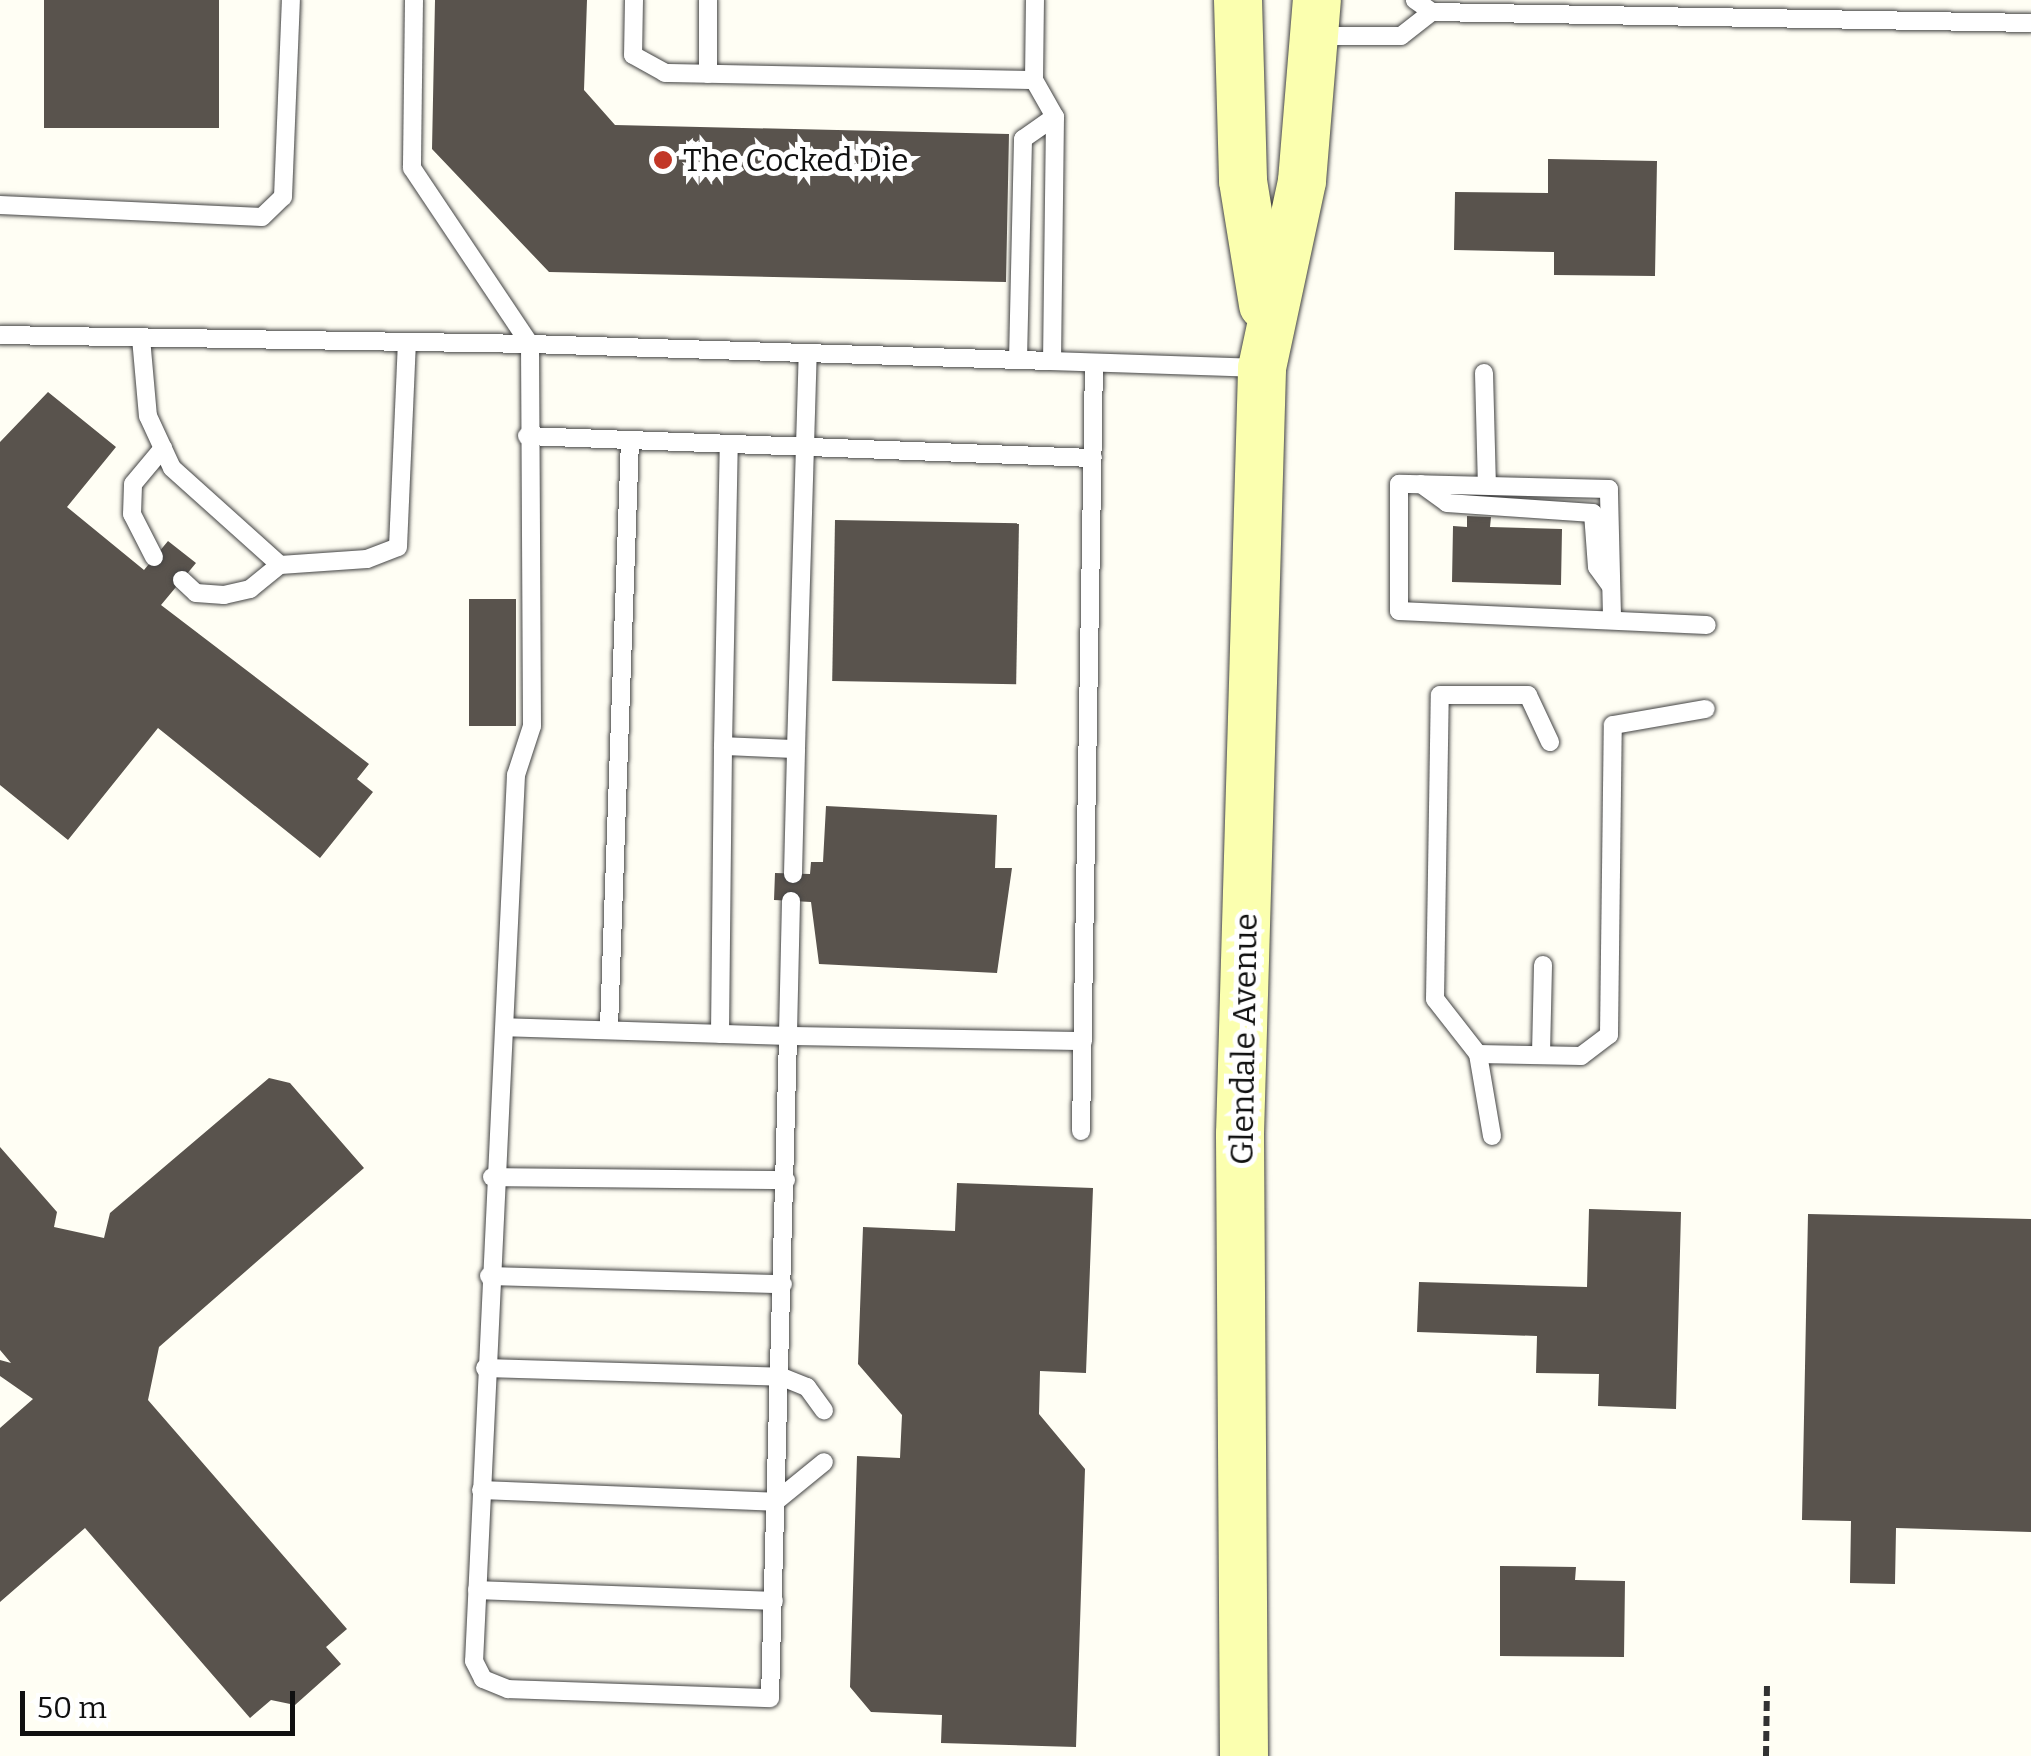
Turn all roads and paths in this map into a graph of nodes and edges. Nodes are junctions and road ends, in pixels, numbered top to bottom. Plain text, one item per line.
1 (291, 0) edge
2 (414, 0) edge
3 (634, 0) edge
4 (708, 0) edge
5 (1035, 0) edge
6 (1238, 0) edge
7 (1416, 0) edge
8 (1591, 0) edge
9 (1432, 12) junction
10 (1316, 18) edge
11 (1591, 20) junction
12 (2031, 23) edge
13 (708, 74) junction
14 (1034, 80) junction
15 (1055, 117) junction
16 (0, 205) edge
17 (0, 336) edge
18 (141, 338) junction
19 (407, 342) junction
20 (530, 344) junction
21 (1264, 345) junction
22 (808, 354) junction
23 (1018, 360) junction
24 (1052, 360) junction
25 (1094, 363) junction
26 (1484, 373) dead end
27 (527, 436) junction
28 (630, 440) junction
29 (729, 446) junction
30 (163, 448) junction
31 (805, 448) junction
32 (1092, 458) junction
33 (1421, 484) junction
34 (1487, 485) junction
35 (154, 558) dead end
36 (280, 565) junction
37 (182, 580) dead end
38 (1611, 586) junction
39 (1612, 616) junction
40 (1707, 626) dead end
41 (1706, 709) dead end
42 (1550, 742) dead end
43 (722, 746) junction
44 (796, 749) junction
45 (793, 874) dead end
46 (791, 901) dead end
47 (1543, 965) dead end
48 (507, 1027) junction
49 (609, 1027) junction
50 (720, 1034) junction
51 (788, 1036) junction
52 (1083, 1040) junction
53 (1478, 1054) junction
54 (1541, 1054) junction
55 (1081, 1130) dead end
56 (1492, 1136) dead end
57 (492, 1177) junction
58 (786, 1180) junction
59 (489, 1276) junction
60 (783, 1284) junction
61 (485, 1368) junction
62 (782, 1377) junction
63 (824, 1410) dead end
64 (824, 1462) dead end
65 (481, 1490) junction
66 (776, 1502) junction
67 (477, 1590) junction
68 (774, 1602) junction
69 (1768, 1685) dead end
70 (1244, 1756) edge
71 (1766, 1756) edge

1 - 16 lane
2 - 20 lane
3 - 13 lane
4 - 13 lane
5 - 14 lane
6 - 21 main road, Glendale Avenue
7 - 9 lane
8 - 11 lane
9 - 10 lane
9 - 11 lane
10 - 21 main road, Glendale Avenue
11 - 12 lane
13 - 14 lane
14 - 15 lane
15 - 23 lane
15 - 24 lane
17 - 18 lane
18 - 19 lane
18 - 30 lane
19 - 20 lane
19 - 36 lane
20 - 22 lane
20 - 27 lane
21 - 25 lane
21 - 70 main road, Glendale Avenue
22 - 23 lane
22 - 31 lane
23 - 24 lane
24 - 25 lane
25 - 32 lane
26 - 34 lane
27 - 28 lane
27 - 48 lane
28 - 29 lane
28 - 49 lane
29 - 31 lane
29 - 43 lane
30 - 35 lane
30 - 36 lane
31 - 32 lane
31 - 44 lane
32 - 52 lane
33 - 34 lane
33 - 38 lane
33 - 39 lane
34 - 38 lane
36 - 37 lane
38 - 39 lane
39 - 40 lane
41 - 54 lane
42 - 53 lane
43 - 44 lane
43 - 50 lane
44 - 45 lane
46 - 51 lane
47 - 54 lane
48 - 49 lane
48 - 57 lane
49 - 50 lane
50 - 51 lane
51 - 52 lane
51 - 58 lane
52 - 55 lane
53 - 54 lane
53 - 56 lane
57 - 58 lane
57 - 59 lane
58 - 60 lane
59 - 60 lane
59 - 61 lane
60 - 62 lane
61 - 62 lane
61 - 65 lane
62 - 63 lane
62 - 66 lane
64 - 66 lane
65 - 66 lane
65 - 67 lane
66 - 68 lane
67 - 68 lane
67 - 68 lane
69 - 71 path

